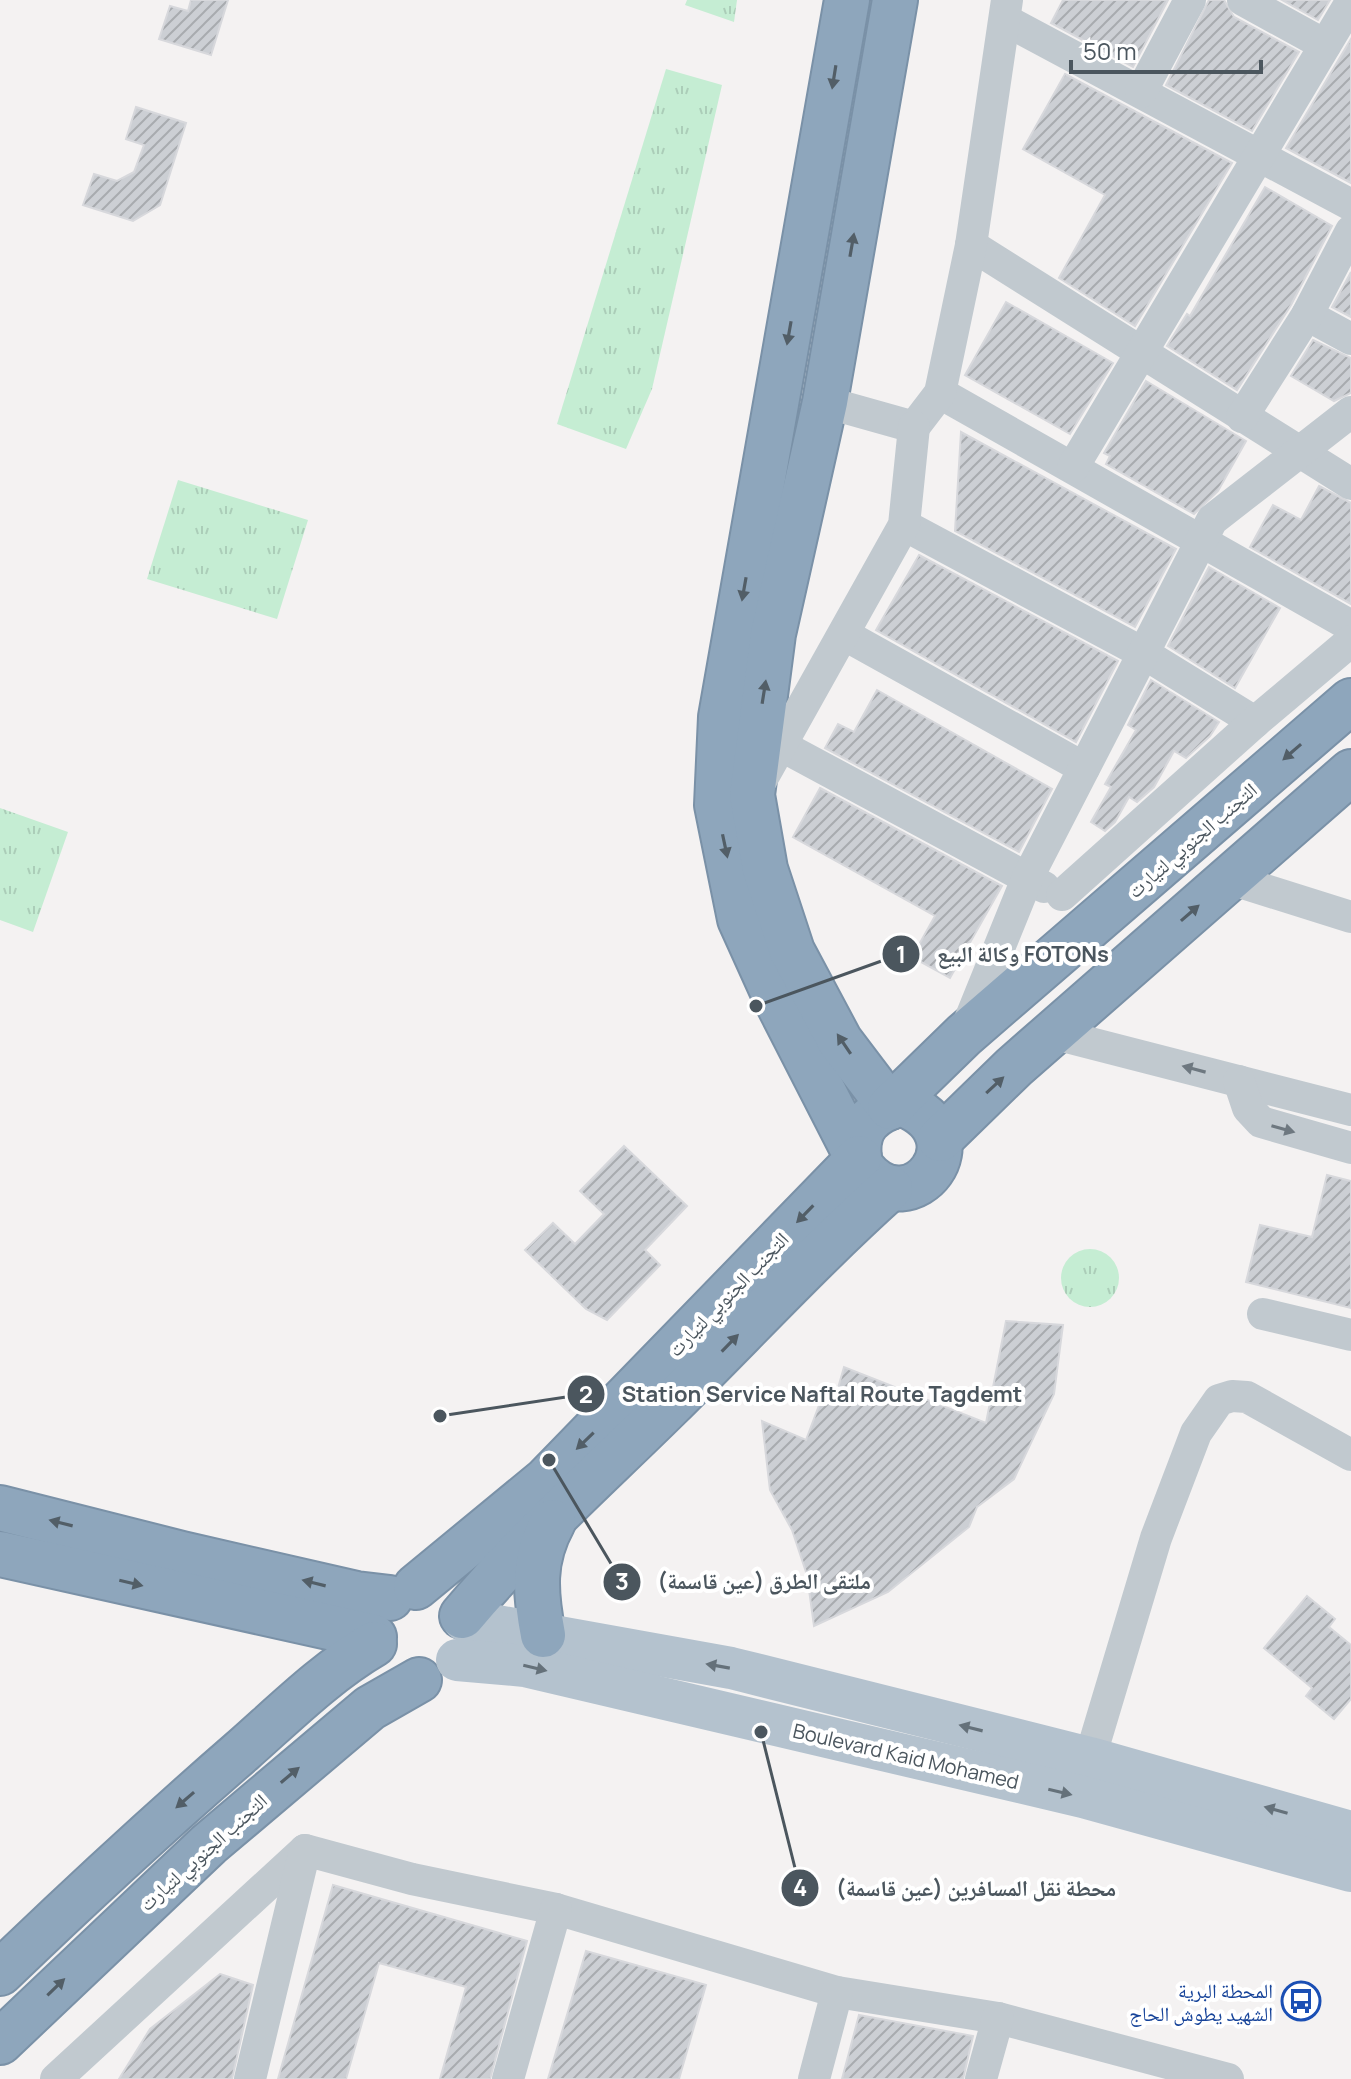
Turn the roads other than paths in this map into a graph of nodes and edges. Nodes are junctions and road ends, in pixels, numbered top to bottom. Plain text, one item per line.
1 (847, 0) edge
2 (895, 0) edge
3 (1190, 0) edge
4 (1243, 0) edge
5 (1351, 2) edge
6 (1006, 10) edge
7 (1325, 45) junction
8 (1141, 92) junction
9 (1258, 155) junction
10 (1351, 205) edge
11 (1351, 231) edge
12 (971, 245) junction
13 (1307, 315) junction
14 (1351, 339) edge
15 (1141, 355) junction
16 (940, 393) junction
17 (825, 402) junction
18 (1351, 412) edge
19 (1242, 417) junction
20 (914, 427) junction
21 (1300, 452) junction
22 (1073, 467) junction
23 (1351, 484) edge
24 (904, 525) junction
25 (1202, 540) junction
26 (1351, 626) edge
27 (845, 635) junction
28 (1351, 641) edge
29 (1143, 653) junction
30 (1351, 701) edge
31 (1255, 722) junction
32 (782, 746) junction
33 (1084, 768) junction
34 (1350, 774) edge
35 (752, 795) junction
36 (1027, 879) junction
37 (1230, 879) junction
38 (1062, 895) junction
39 (1351, 917) edge
40 (1094, 925) junction
41 (1055, 1034) junction
42 (964, 1035) junction
43 (1239, 1081) junction
44 (890, 1107) junction
45 (1351, 1110) edge
46 (940, 1139) junction
47 (1351, 1148) edge
48 (859, 1158) junction
49 (890, 1188) junction
50 (1263, 1314) dead end
51 (1351, 1335) edge
52 (1351, 1455) edge
53 (0, 1508) edge
54 (556, 1516) junction
55 (0, 1554) edge
56 (257, 1611) junction
57 (389, 1616) junction
58 (461, 1632) junction
59 (543, 1635) junction
60 (419, 1680) junction
61 (273, 1724) junction
62 (1090, 1758) junction
63 (1351, 1832) edge
64 (305, 1850) junction
65 (1351, 1871) edge
66 (556, 1909) junction
67 (0, 1973) edge
68 (837, 1992) junction
69 (998, 2018) junction
70 (0, 2042) edge
71 (56, 2079) edge
72 (250, 2079) edge
73 (508, 2079) edge
74 (814, 2079) edge
75 (981, 2079) edge
76 (1228, 2079) edge

1 -> 48 highway
17 -> 2 highway
3 - 8 street
4 - 7 street
5 - 7 street
6 - 8 street
6 - 12 street
7 - 9 street
8 - 9 street
9 - 10 street
9 - 15 street
11 - 13 street
12 - 15 street
12 - 16 street
13 - 14 street
13 - 19 street
15 - 19 street
15 - 22 street
16 - 20 street
16 - 22 street
17 - 20 street
35 -> 17 highway
18 - 21 street
19 - 21 street
20 - 24 street
21 - 23 street
21 - 25 street
22 - 25 street
24 - 27 street
24 - 29 street
25 - 26 street
25 - 29 street
27 - 32 street
27 - 33 street
28 - 31 street
29 - 31 street
29 - 33 street
30 -> 40 highway, التجنب الجنوبي لتيارت
31 - 38 street
32 - 35 street
32 - 36 street
33 - 36 street
34 - 37 highway
44 -> 35 highway
36 - 38 street
36 - 42 street
37 - 39 street
41 -> 37 highway
38 - 40 street
40 - 42 highway, التجنب الجنوبي لتيارت
43 -> 41 street
46 -> 41 highway
42 - 44 highway, التجنب الجنوبي لتيارت
43 - 45 street
43 -> 47 street
44 - 46 highway
44 - 48 highway
46 - 49 highway
48 - 49 highway
48 -> 57 highway, التجنب الجنوبي لتيارت
54 -> 49 highway
50 - 51 street
52 - 62 street
57 -> 53 highway
54 - 58 highway
54 - 59 highway
55 -> 56 highway
56 - 57 highway
56 - 61 highway
57 - 58 highway
57 - 60 highway
57 - 61 highway, التجنب الجنوبي لتيارت
58 - 59 main road, Boulevard Kaid Mohamed
58 - 60 highway
58 -> 65 main road, Boulevard Kaid Mohamed
62 -> 59 main road, Boulevard Kaid Mohamed
70 -> 60 highway, التجنب الجنوبي لتيارت
61 -> 67 highway, التجنب الجنوبي لتيارت
63 -> 62 main road, Boulevard Kaid Mohamed
64 - 66 street
64 - 71 street
64 - 72 street
66 - 68 street
66 - 73 street
68 - 69 street
68 - 74 street
69 - 75 street
69 - 76 street

